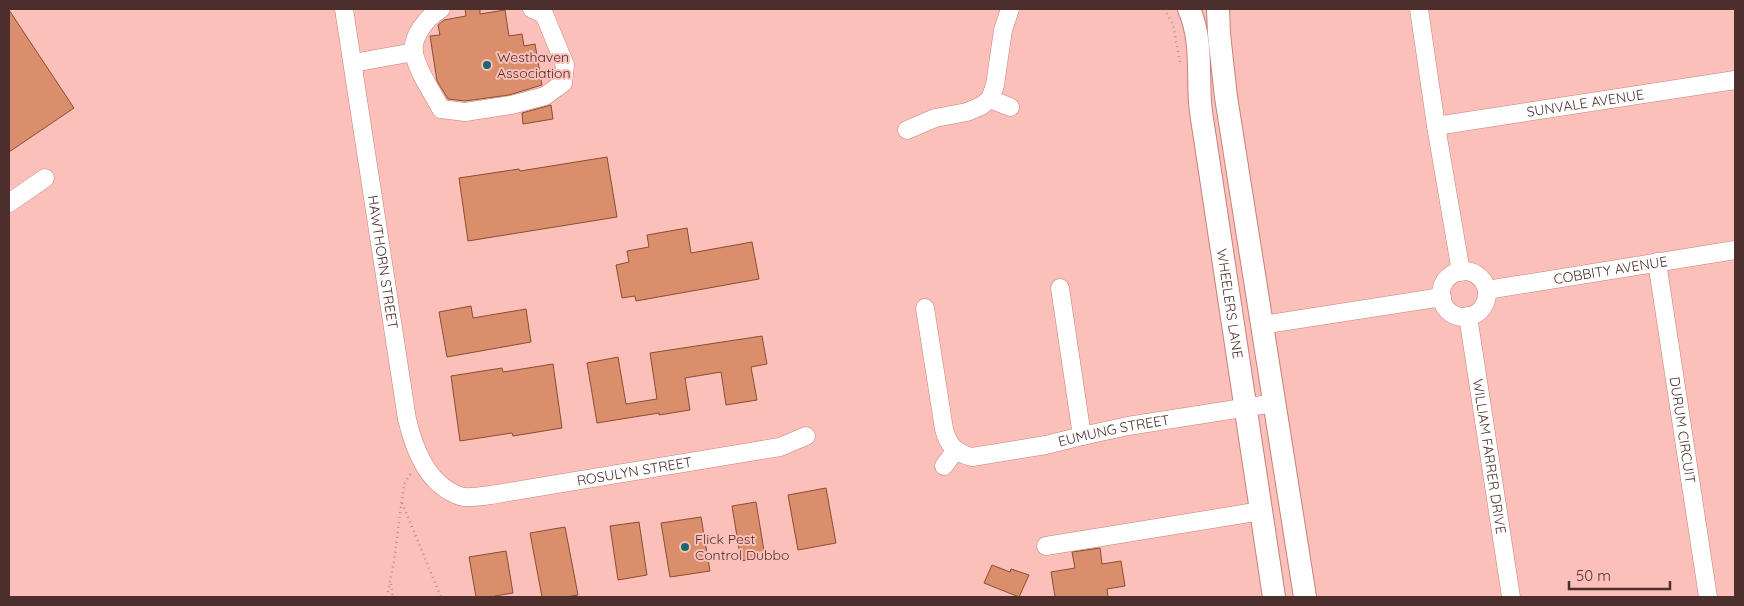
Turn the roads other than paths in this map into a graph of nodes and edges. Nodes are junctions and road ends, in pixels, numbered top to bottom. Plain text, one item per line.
1 (344, 9) edge
2 (441, 9) edge
3 (532, 9) edge
4 (1010, 9) edge
5 (1189, 9) edge
6 (1218, 9) edge
7 (1419, 9) edge
8 (414, 52) junction
9 (352, 63) junction
10 (1735, 80) edge
11 (990, 99) junction
12 (1010, 107) dead end
13 (1436, 126) junction
14 (907, 130) dead end
15 (45, 178) dead end
16 (9, 203) edge
17 (1735, 250) edge
18 (1657, 262) junction
19 (1461, 272) junction
20 (1060, 288) dead end
21 (1487, 290) junction
22 (1442, 297) junction
23 (926, 308) dead end
24 (1468, 316) junction
25 (1262, 325) junction
26 (1274, 404) junction
27 (1245, 408) junction
28 (806, 436) dead end
29 (1082, 436) junction
30 (955, 451) junction
31 (944, 466) dead end
32 (461, 496) joint
33 (1260, 512) junction
34 (1046, 546) dead end
35 (1274, 597) edge
36 (1305, 597) edge
37 (1511, 597) edge
38 (1708, 597) edge

1 - 9 street, HAWTHORN STREET
2 - 8 street
3 - 8 street
4 - 11 street
5 - 27 main road, WHEELERS LANE
6 - 25 main road, WHEELERS LANE
7 - 13 street
8 - 9 street
9 - 32 street, HAWTHORN STREET
10 - 13 street, SUNVALE AVENUE
11 - 12 street
11 - 14 street
13 - 19 street
15 - 16 street
17 - 18 street, COBBITY AVENUE
18 - 21 street, COBBITY AVENUE
18 - 38 street, DURUM CIRCUIT
19 - 21 street
19 - 22 street
20 - 29 street
21 - 24 street
22 - 24 street
22 - 25 street
23 - 30 street
24 - 37 street, WILLIAM FARRER DRIVE
25 - 26 main road, WHEELERS LANE
26 - 27 street, EUMUNG STREET
26 - 36 main road, WHEELERS LANE
27 - 29 street, EUMUNG STREET
27 - 33 main road, WHEELERS LANE
28 - 32 street, ROSULYN STREET
29 - 30 street, EUMUNG STREET
30 - 31 street
33 - 34 street
33 - 35 main road, WHEELERS LANE

